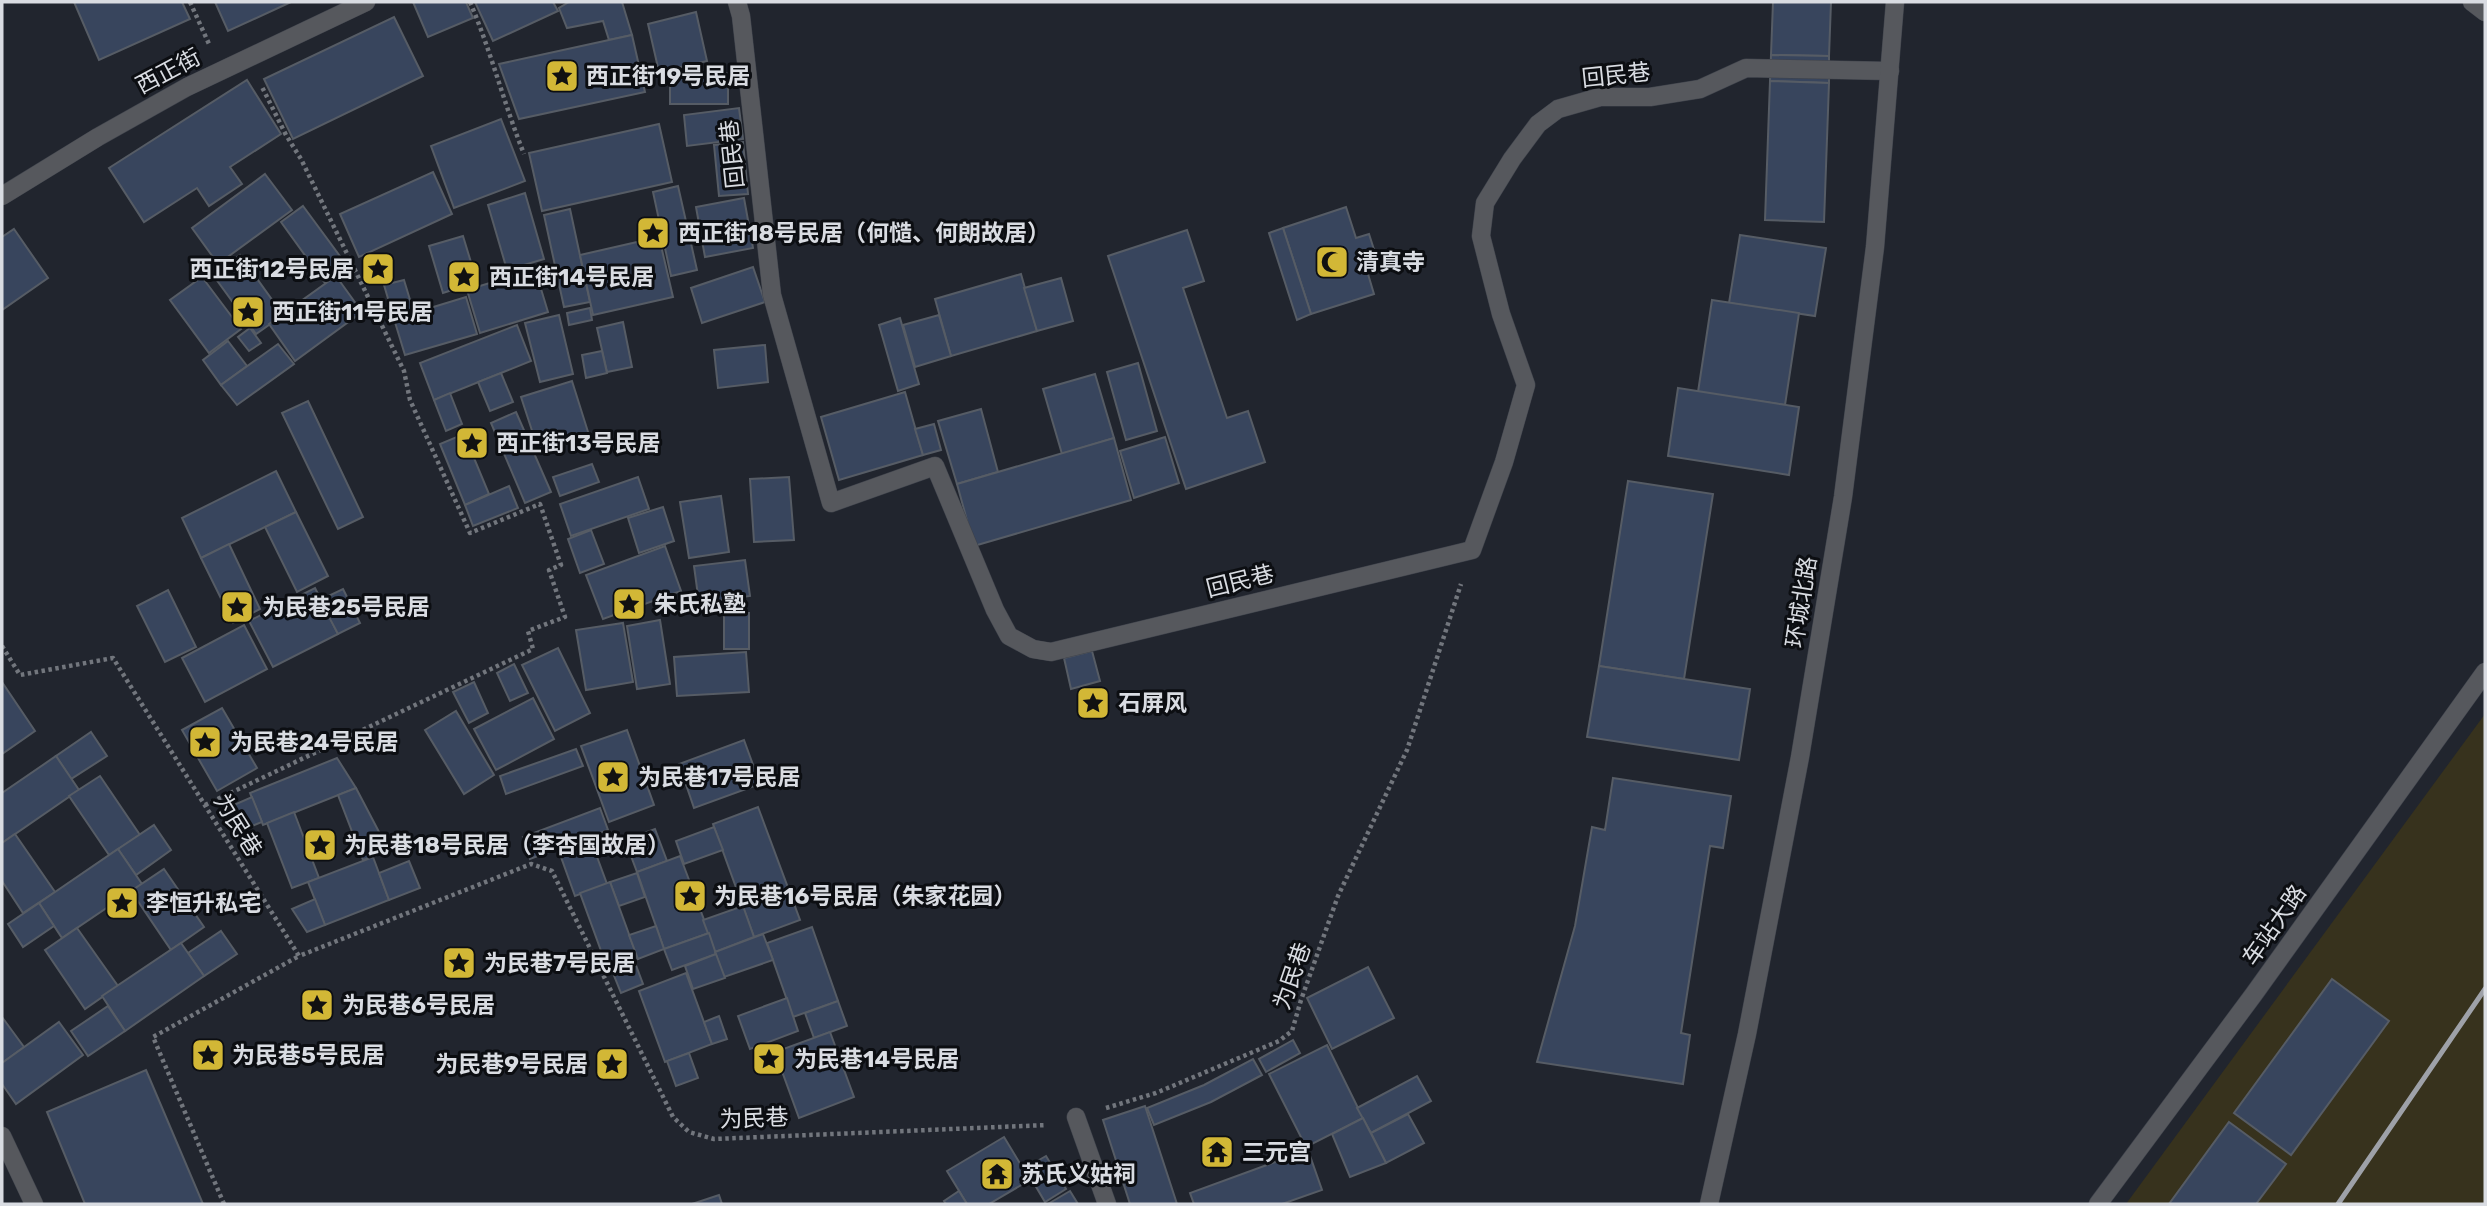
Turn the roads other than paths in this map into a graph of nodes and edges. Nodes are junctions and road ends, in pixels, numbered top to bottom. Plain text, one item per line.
1 (366, 2) edge
2 (737, 2) edge
3 (1895, 2) edge
4 (2472, 2) edge
5 (2485, 12) edge
6 (1889, 71) junction
7 (2, 196) edge
8 (2485, 672) edge
9 (1076, 1117) road end
10 (2, 1136) edge
11 (34, 1204) edge
12 (1107, 1204) edge
13 (1709, 1204) edge
14 (2098, 1204) edge

1 - 7 street, 西正街
2 - 6 street, 回民巷
3 - 6 street, 环城北路
4 - 5 street
6 - 13 street, 环城北路
8 - 14 street, 车站大路
9 - 12 street
10 - 11 street

